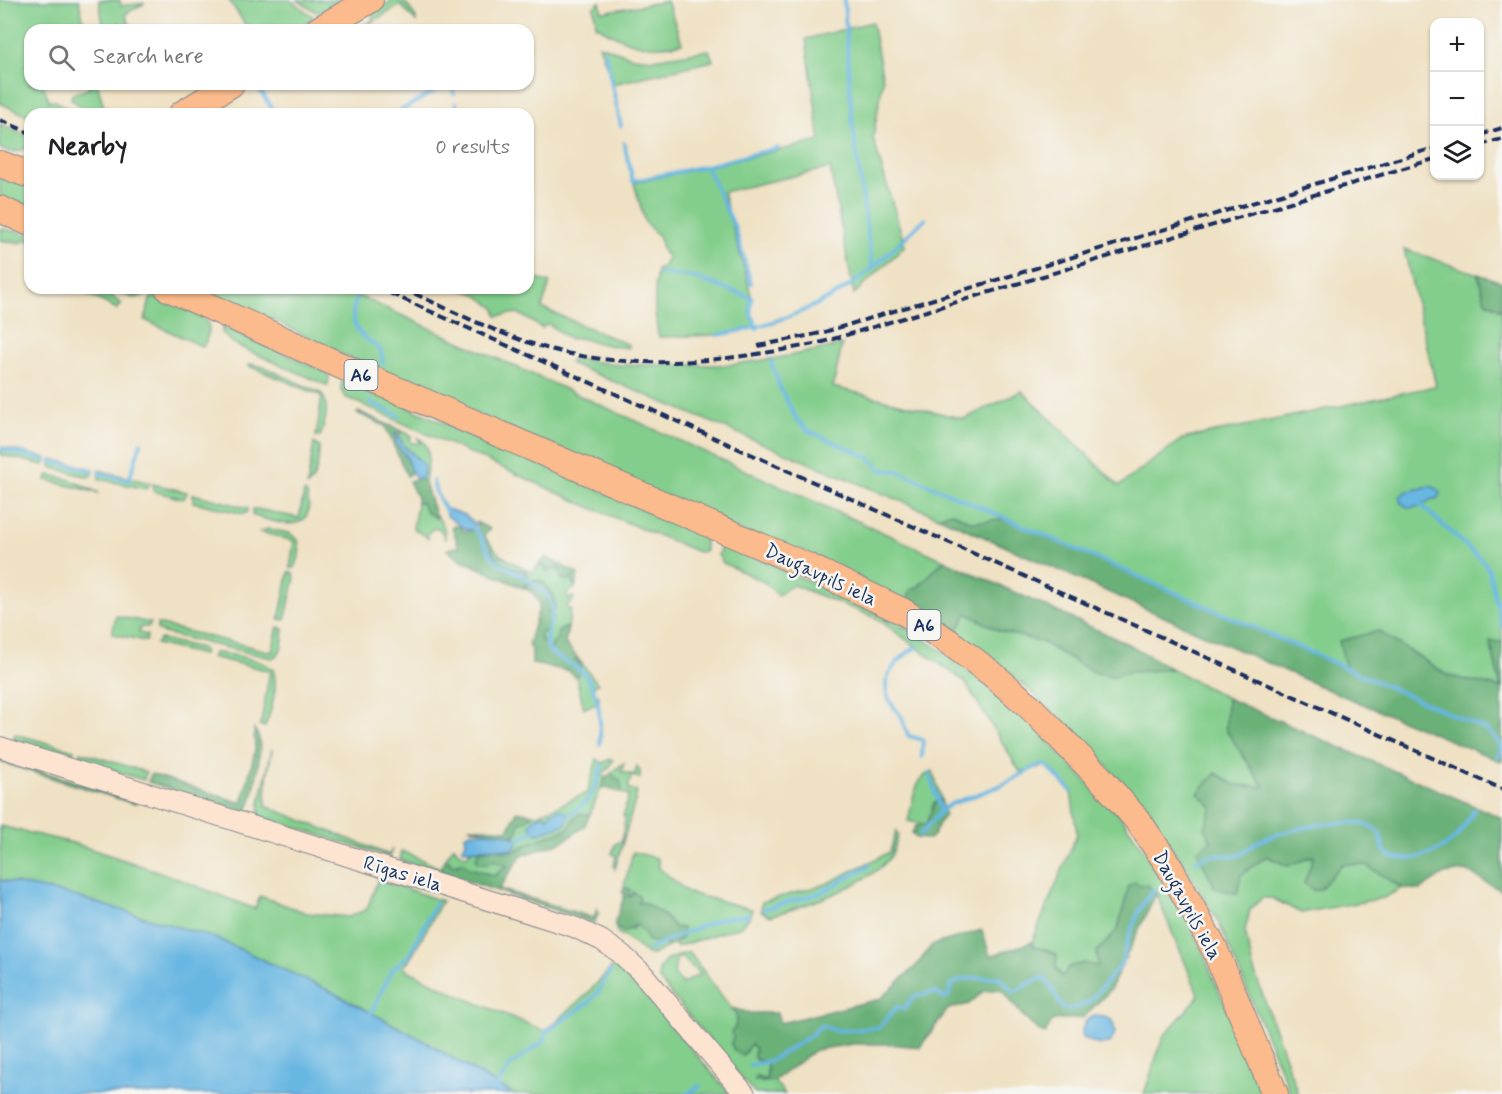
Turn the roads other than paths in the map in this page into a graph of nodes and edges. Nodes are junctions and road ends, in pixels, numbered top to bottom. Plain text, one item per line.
1 (370, 0) edge
2 (328, 24) edge
3 (221, 90) edge
4 (192, 108) edge
5 (0, 164) edge
6 (24, 173) edge
7 (2, 210) edge
8 (24, 220) edge
9 (181, 294) edge
10 (0, 747) edge
11 (746, 1094) edge
12 (1275, 1094) edge

1 - 2 highway
3 - 4 highway
5 - 6 highway
7 - 8 highway
9 - 12 highway, Daugavpils iela / A6
10 - 11 main road, Rīgas iela

